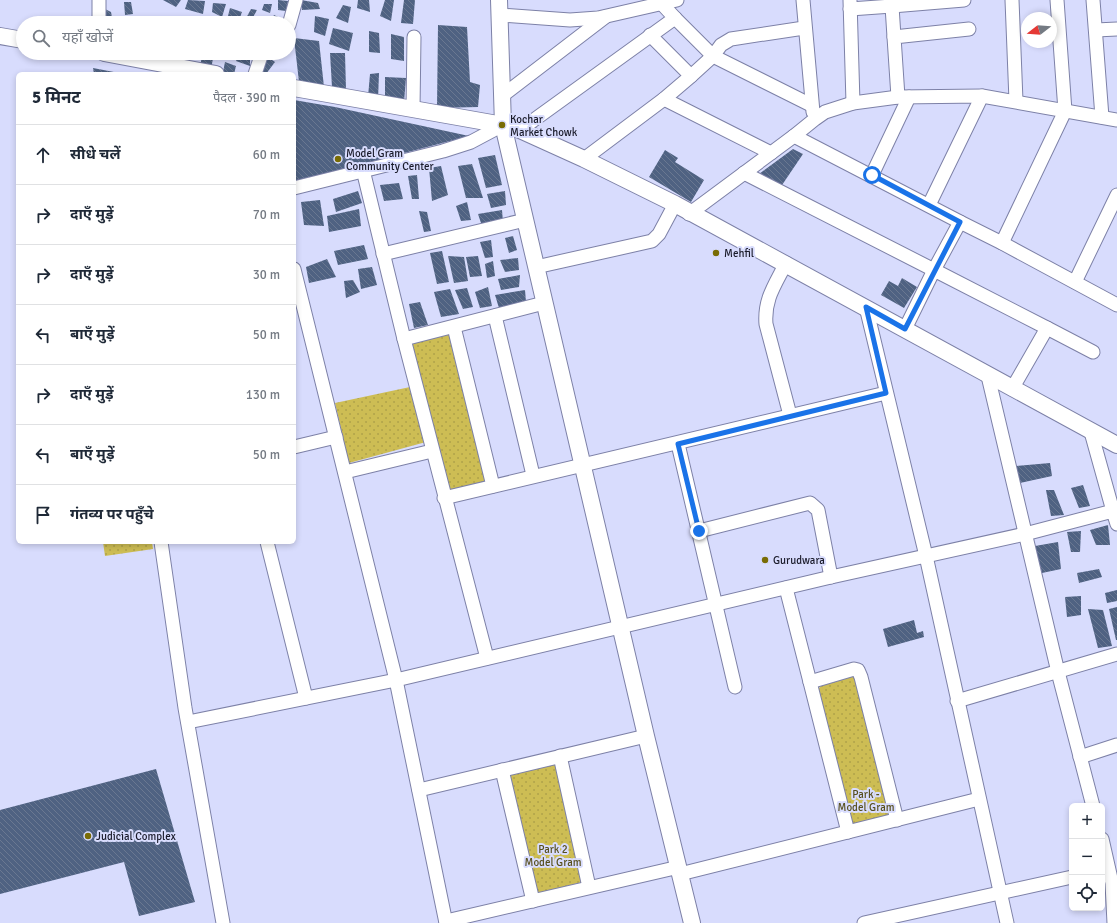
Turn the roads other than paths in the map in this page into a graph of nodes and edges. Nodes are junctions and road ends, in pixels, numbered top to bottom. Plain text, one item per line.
1 (99, 0) edge
2 (296, 0) edge
3 (677, 0) edge
4 (803, 0) edge
5 (964, 0) edge
6 (1012, 0) edge
7 (1057, 0) edge
8 (1093, 0) edge
9 (662, 4) junction
10 (850, 5) edge
11 (892, 6) junction
12 (499, 8) edge
13 (98, 16) edge
14 (292, 16) edge
15 (606, 16) junction
16 (675, 18) junction
17 (804, 28) junction
18 (969, 29) dead end
19 (1117, 29) edge
20 (1096, 30) junction
21 (650, 35) junction
22 (0, 36) edge
23 (894, 36) junction
24 (414, 37) dead end
25 (16, 39) edge
26 (713, 56) junction
27 (128, 60) edge
28 (260, 60) edge
29 (155, 68) edge
30 (196, 72) edge
31 (256, 72) edge
32 (691, 76) junction
33 (296, 88) edge
34 (502, 96) junction
35 (982, 96) junction
36 (903, 97) junction
37 (664, 99) junction
38 (1016, 101) junction
39 (853, 103) junction
40 (811, 105) junction
41 (413, 109) junction
42 (1065, 111) junction
43 (1102, 117) junction
44 (815, 119) junction
45 (1117, 120) edge
46 (503, 125) junction
47 (520, 130) junction
48 (794, 136) junction
49 (771, 153) junction
50 (584, 159) junction
51 (363, 170) junction
52 (744, 173) junction
53 (872, 175) junction
54 (296, 187) edge
55 (1115, 202) edge
56 (675, 204) junction
57 (929, 206) junction
58 (689, 214) junction
59 (525, 220) junction
60 (960, 222) junction
61 (1002, 243) junction
62 (383, 254) junction
63 (786, 263) junction
64 (536, 267) junction
65 (934, 270) junction
66 (296, 277) edge
67 (1076, 282) junction
68 (544, 303) junction
69 (1117, 306) edge
70 (866, 307) junction
71 (495, 316) junction
72 (454, 327) junction
73 (1047, 328) junction
74 (905, 329) junction
75 (404, 339) junction
76 (1093, 352) dead end
77 (988, 376) junction
78 (1012, 389) junction
79 (886, 393) junction
80 (790, 415) junction
81 (1091, 432) junction
82 (336, 437) junction
83 (678, 444) junction
84 (1117, 445) edge
85 (296, 447) edge
86 (432, 451) junction
87 (584, 464) junction
88 (345, 472) junction
89 (533, 476) junction
90 (493, 486) junction
91 (444, 498) junction
92 (1113, 511) junction
93 (1117, 524) edge
94 (699, 531) junction
95 (1025, 534) junction
96 (161, 544) edge
97 (268, 544) edge
98 (926, 556) junction
99 (831, 577) junction
100 (786, 588) junction
101 (715, 605) junction
102 (620, 627) junction
103 (1117, 654) edge
104 (487, 658) junction
105 (1058, 672) junction
106 (396, 680) junction
107 (810, 682) junction
108 (735, 687) dead end
109 (306, 698) junction
110 (957, 701) junction
111 (188, 722) junction
112 (646, 736) junction
113 (1117, 745) edge
114 (560, 756) junction
115 (1080, 757) junction
116 (502, 770) junction
117 (419, 790) junction
118 (979, 798) junction
119 (1092, 803) edge
120 (897, 820) junction
121 (848, 832) junction
122 (1105, 850) edge
123 (1110, 868) edge
124 (679, 870) junction
125 (1069, 878) edge
126 (589, 888) junction
127 (1000, 894) junction
128 (533, 901) junction
129 (894, 920) edge
130 (446, 922) edge
131 (223, 923) edge
132 (692, 923) edge
133 (864, 923) edge
134 (1007, 923) edge
135 (1114, 923) edge

1 - 13 street
2 - 14 street
3 - 9 street
4 - 17 street
5 - 11 street
6 - 38 street
7 - 42 street
8 - 20 street
9 - 15 street
9 - 16 street
10 - 11 street
10 - 39 street
11 - 23 street
12 - 15 street
12 - 34 street
15 - 34 street
16 - 21 street
16 - 26 street
17 - 26 street
17 - 40 street
18 - 23 street
19 - 20 street
20 - 43 street
21 - 32 street
21 - 47 street
22 - 25 street
23 - 36 street
24 - 41 street
26 - 32 street
26 - 40 street
27 - 29 street
28 - 31 street
29 - 30 street
32 - 37 street
33 - 41 street
34 - 46 street
35 - 36 street
35 - 38 street
35 - 57 street
36 - 39 street
36 - 53 street
37 - 49 street
37 - 50 street
38 - 42 street
39 - 44 street
40 - 44 street
41 - 46 street
42 - 43 street
42 - 61 street
43 - 45 street
44 - 48 street
46 - 47 street
46 - 51 street
46 - 59 street
47 - 50 street
48 - 49 street
48 - 53 street
49 - 52 street
50 - 56 street
51 - 54 street
51 - 62 street
52 - 58 street
52 - 65 street
53 - 57 street
55 - 67 street
56 - 58 street
56 - 64 street
57 - 60 street
58 - 63 street
59 - 62 street
59 - 64 street
60 - 61 street
60 - 65 street
61 - 67 street
62 - 75 street
63 - 70 street
63 - 80 street
64 - 68 street
65 - 73 street
65 - 74 street
66 - 82 street
67 - 69 street
68 - 71 street
68 - 87 street
70 - 74 street
70 - 79 street
71 - 72 street
71 - 89 street
72 - 75 street
72 - 90 street
73 - 76 street
73 - 78 street
74 - 77 street
75 - 86 street
77 - 78 street
77 - 95 street
78 - 81 street
79 - 80 street
79 - 98 street
80 - 83 street
81 - 84 street
81 - 92 street
82 - 85 street
82 - 88 street
83 - 87 street
83 - 94 street
86 - 88 street
86 - 91 street
87 - 89 street
87 - 102 street
88 - 106 street
89 - 90 street
90 - 91 street
91 - 104 street
92 - 93 street
92 - 95 street
94 - 99 street
94 - 101 street
95 - 98 street
95 - 105 street
96 - 111 street
97 - 109 street
98 - 99 street
98 - 110 street
99 - 100 street
100 - 101 street
100 - 107 street
101 - 102 street
101 - 108 street
102 - 104 street
102 - 112 street
103 - 105 street
104 - 106 street
105 - 110 street
105 - 115 street
106 - 109 street
106 - 117 street
107 - 120 street
107 - 121 street
109 - 111 street
110 - 118 street
111 - 131 street
112 - 114 street
112 - 124 street
113 - 115 street
114 - 116 street
114 - 126 street
115 - 119 street
116 - 117 street
116 - 128 street
117 - 130 street
118 - 120 street
118 - 127 street
120 - 121 street
121 - 124 street
122 - 123 street
123 - 135 street
124 - 126 street
124 - 132 street
125 - 127 street
126 - 128 street
127 - 129 street
127 - 134 street
128 - 130 street
129 - 133 street

